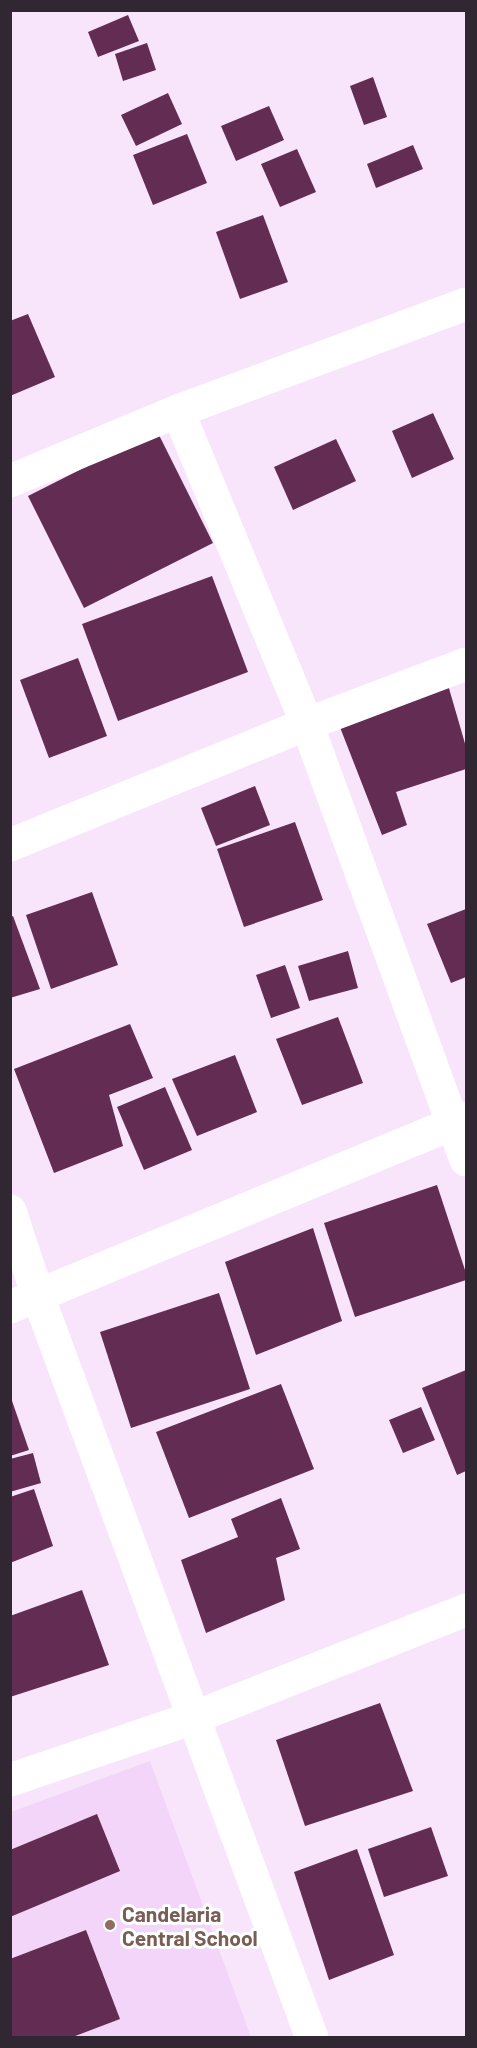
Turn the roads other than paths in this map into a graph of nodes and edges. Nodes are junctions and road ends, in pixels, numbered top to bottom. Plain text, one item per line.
1 (466, 304) edge
2 (178, 411) junction
3 (10, 481) edge
4 (466, 664) edge
5 (307, 724) junction
6 (10, 845) edge
7 (459, 1121) edge
8 (466, 1160) edge
9 (10, 1211) edge
10 (24, 1302) edge
11 (466, 1610) edge
12 (193, 1718) junction
13 (10, 1780) edge
14 (312, 2037) edge

1 - 2 street
2 - 3 street
2 - 5 street
4 - 5 street
5 - 6 street
5 - 7 street
7 - 8 street
7 - 10 street
9 - 10 street
10 - 12 street
11 - 12 street
12 - 13 street
12 - 14 street

